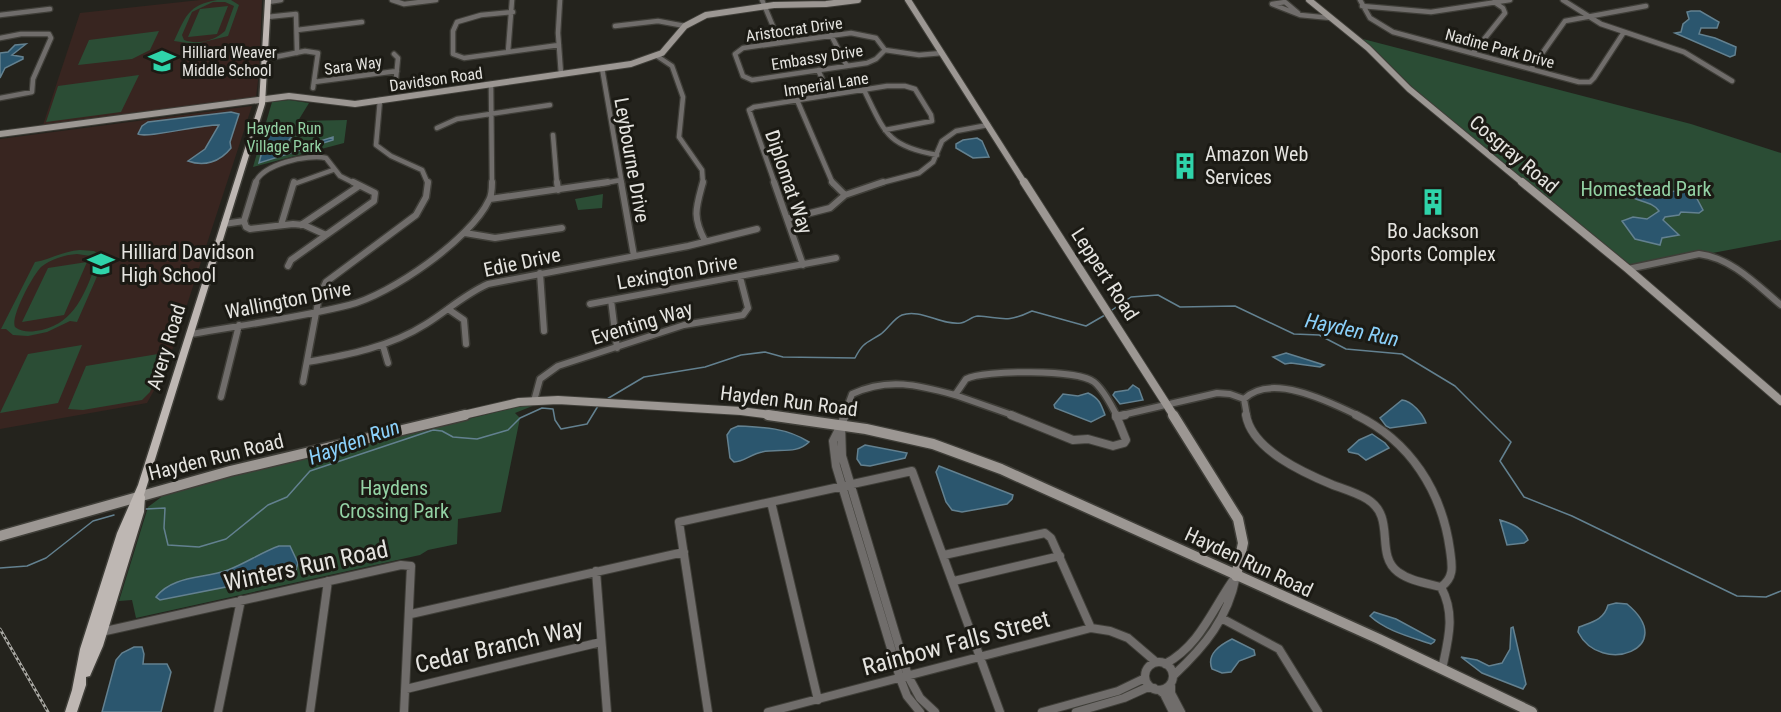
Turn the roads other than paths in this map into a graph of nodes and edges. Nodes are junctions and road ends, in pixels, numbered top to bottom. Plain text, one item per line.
1 (281, 0) edge
2 (392, 0) edge
3 (436, 0) edge
4 (512, 0) edge
5 (560, 0) edge
6 (858, 0) edge
7 (908, 0) edge
8 (1309, 0) edge
9 (1360, 0) edge
10 (1510, 0) edge
11 (1563, 0) edge
12 (268, 1) edge
13 (1494, 2) junction
14 (763, 3) edge
15 (1362, 6) junction
16 (1646, 6) dead end
17 (50, 9) dead end
18 (513, 12) junction
19 (1298, 13) junction
20 (0, 15) edge
21 (1588, 15) junction
22 (267, 17) junction
23 (1331, 18) junction
24 (362, 22) dead end
25 (615, 26) dead end
26 (685, 26) junction
27 (297, 30) junction
28 (1624, 32) junction
29 (831, 35) junction
30 (2, 38) edge
31 (780, 43) junction
32 (559, 45) junction
33 (885, 50) junction
34 (508, 52) junction
35 (297, 53) junction
36 (942, 53) junction
37 (394, 54) dead end
38 (1473, 54) junction
39 (657, 56) junction
40 (265, 59) junction
41 (847, 66) junction
42 (602, 68) junction
43 (1531, 69) junction
44 (818, 70) junction
45 (397, 71) junction
46 (561, 74) junction
47 (396, 78) dead end
48 (748, 79) joint
49 (1732, 81) dead end
50 (314, 82) junction
51 (492, 84) junction
52 (312, 88) dead end
53 (864, 90) junction
54 (830, 95) junction
55 (0, 98) edge
56 (263, 99) junction
57 (380, 100) junction
58 (797, 100) junction
59 (550, 105) dead end
60 (750, 108) joint
61 (492, 113) junction
62 (988, 125) junction
63 (437, 128) dead end
64 (885, 130) junction
65 (0, 134) edge
66 (553, 135) dead end
67 (937, 155) junction
68 (333, 170) junction
69 (621, 180) junction
70 (359, 186) junction
71 (558, 190) junction
72 (845, 195) junction
73 (490, 199) junction
74 (787, 219) junction
75 (244, 221) junction
76 (224, 224) junction
77 (281, 225) junction
78 (301, 225) junction
79 (562, 228) dead end
80 (757, 229) dead end
81 (465, 233) junction
82 (326, 236) junction
83 (705, 241) junction
84 (634, 256) junction
85 (836, 258) dead end
86 (803, 265) junction
87 (288, 266) dead end
88 (1628, 269) junction
89 (540, 273) junction
90 (740, 277) junction
91 (611, 300) junction
92 (590, 304) dead end
93 (1781, 305) edge
94 (448, 309) junction
95 (316, 312) junction
96 (239, 326) junction
97 (544, 331) dead end
98 (190, 334) junction
99 (466, 344) dead end
100 (383, 345) junction
101 (617, 348) junction
102 (307, 362) junction
103 (388, 363) dead end
104 (303, 382) dead end
105 (955, 396) junction
106 (220, 397) dead end
107 (1244, 399) junction
108 (534, 401) junction
109 (1781, 401) edge
110 (1168, 405) junction
111 (1116, 417) junction
112 (841, 425) junction
113 (846, 485) junction
114 (140, 494) junction
115 (771, 502) junction
116 (0, 536) edge
117 (684, 552) junction
118 (944, 555) junction
119 (1059, 556) junction
120 (597, 571) junction
121 (1236, 576) junction
122 (328, 581) junction
123 (954, 581) junction
124 (1441, 587) junction
125 (241, 600) junction
126 (411, 614) junction
127 (1223, 619) junction
128 (1091, 628) junction
129 (101, 632) junction
130 (601, 642) junction
131 (981, 656) junction
132 (1146, 656) junction
133 (1161, 663) junction
134 (1147, 665) junction
135 (1442, 669) junction
136 (1174, 675) junction
137 (904, 677) junction
138 (1145, 678) junction
139 (1171, 686) junction
140 (1157, 688) junction
141 (406, 689) junction
142 (78, 690) junction
143 (818, 700) junction
144 (71, 712) edge
145 (218, 712) edge
146 (310, 712) edge
147 (404, 712) edge
148 (607, 712) edge
149 (708, 712) edge
150 (768, 712) edge
151 (920, 712) edge
152 (935, 712) edge
153 (1000, 712) edge
154 (1042, 712) edge
155 (1076, 712) edge
156 (1173, 712) edge
157 (1181, 712) edge
158 (1318, 712) edge
159 (1532, 712) edge

1 - 12 street
2 - 3 street
4 - 18 street
5 - 32 street
6 - 14 main road, Davidson Road
7 - 36 main road, Leppert Road
8 - 23 main road, Cosgray Road
9 - 15 street, Nadine Park Drive
10 - 13 street
11 - 21 street
12 - 22 main road, Avery Road
13 - 15 street
13 - 38 street
14 - 26 main road, Davidson Road
14 - 31 street
15 - 38 street, Nadine Park Drive
16 - 21 street
17 - 20 street
18 - 34 street
18 - 34 street
19 - 19 street
19 - 23 street
21 - 28 street
21 - 43 street
22 - 27 street
22 - 40 main road, Avery Road
23 - 88 main road, Cosgray Road
24 - 27 street
25 - 26 street
26 - 39 main road, Davidson Road
27 - 35 street
28 - 43 street, Nadine Park Drive
28 - 49 street
29 - 31 street, Aristocrat Drive
29 - 33 street, Aristocrat Drive
29 - 41 street
30 - 55 street
31 - 48 street, Aristocrat Drive
32 - 34 street
32 - 46 street
33 - 36 street
33 - 41 street, Embassy Drive
35 - 40 street
35 - 50 street
36 - 62 main road, Leppert Road
37 - 45 street
38 - 43 street, Nadine Park Drive
39 - 42 main road, Davidson Road
39 - 83 street
40 - 56 main road, Avery Road
41 - 44 street, Embassy Drive
42 - 46 main road, Davidson Road
42 - 69 street, Leybourne Drive
44 - 48 street, Embassy Drive
44 - 54 street
45 - 47 street
45 - 50 street, Sara Way
46 - 51 main road, Davidson Road
50 - 52 street
51 - 57 main road, Davidson Road
51 - 61 street, Wallington Drive
53 - 54 street, Imperial Lane
53 - 64 street
53 - 64 street, Imperial Lane
54 - 58 street, Imperial Lane
56 - 57 main road, Davidson Road
56 - 65 main road, Davidson Road
56 - 76 main road, Avery Road
57 - 95 street
58 - 60 street, Imperial Lane
58 - 72 street
59 - 61 street
60 - 74 street, Diplomat Way
61 - 63 street
61 - 73 street, Wallington Drive
62 - 67 street
62 - 110 main road, Leppert Road
64 - 67 street
66 - 71 street
67 - 72 street
68 - 70 street
68 - 75 street
68 - 77 street
69 - 71 street
69 - 84 street, Leybourne Drive
70 - 78 street
70 - 82 street
71 - 73 street
72 - 74 street
73 - 81 street, Wallington Drive
74 - 86 street, Diplomat Way
75 - 76 street
75 - 77 street
76 - 98 main road, Avery Road
77 - 78 street
78 - 82 street
79 - 81 street
80 - 83 street, Edie Drive
81 - 95 street, Wallington Drive
82 - 87 street
83 - 84 street, Edie Drive
84 - 89 street, Edie Drive
85 - 86 street, Lexington Drive
86 - 90 street, Lexington Drive
88 - 93 street
88 - 109 main road, Cosgray Road
89 - 94 street, Edie Drive
89 - 97 street
90 - 91 street, Lexington Drive
90 - 101 street, Eventing Way
91 - 92 street, Lexington Drive
91 - 101 street
94 - 99 street
94 - 100 street, Edie Drive
95 - 96 street, Wallington Drive
95 - 102 street
96 - 98 street, Wallington Drive
96 - 106 street
98 - 114 main road, Avery Road
100 - 102 street, Edie Drive
100 - 103 street
101 - 108 street, Eventing Way
102 - 104 street
105 - 111 street
105 - 111 street
105 - 112 street
107 - 110 street
107 - 124 street
107 - 124 street
108 - 112 main road, Hayden Run Road
108 - 114 main road, Hayden Run Road
110 - 111 street
110 - 121 main road, Leppert Road
112 - 113 street
112 - 121 main road, Hayden Run Road
113 - 115 street
113 - 118 street
113 - 137 street
114 - 116 main road, Hayden Run Road
114 - 129 main road, Avery Road
114 - 142 main road, Avery Road
115 - 117 street
115 - 143 street
117 - 120 street
117 - 149 street
118 - 119 street
118 - 123 street
119 - 123 street
119 - 128 street
120 - 126 street
120 - 130 street
121 - 127 street
121 - 133 street
121 - 135 main road, Hayden Run Road
122 - 125 street, Winters Run Road
122 - 126 street, Winters Run Road
122 - 146 street
123 - 131 street
124 - 135 street
125 - 129 street, Winters Run Road
125 - 145 street
126 - 141 street
127 - 136 street
127 - 158 street
128 - 131 street, Rainbow Falls Street
128 - 132 street, Rainbow Falls Street
129 - 142 main road, Avery Road
130 - 141 street, Cedar Branch Way
130 - 148 street
131 - 137 street, Rainbow Falls Street
131 - 153 street
132 - 133 street, Rainbow Falls Street
132 - 134 street
133 - 134 street
133 - 136 street
134 - 138 street
135 - 159 main road, Hayden Run Road
136 - 139 street
137 - 143 street, Rainbow Falls Street
137 - 151 street
137 - 152 street
138 - 140 street
138 - 154 street
139 - 140 street
139 - 157 street
140 - 155 street
140 - 156 street
141 - 147 street
142 - 144 main road, Avery Road
143 - 150 street, Rainbow Falls Street

